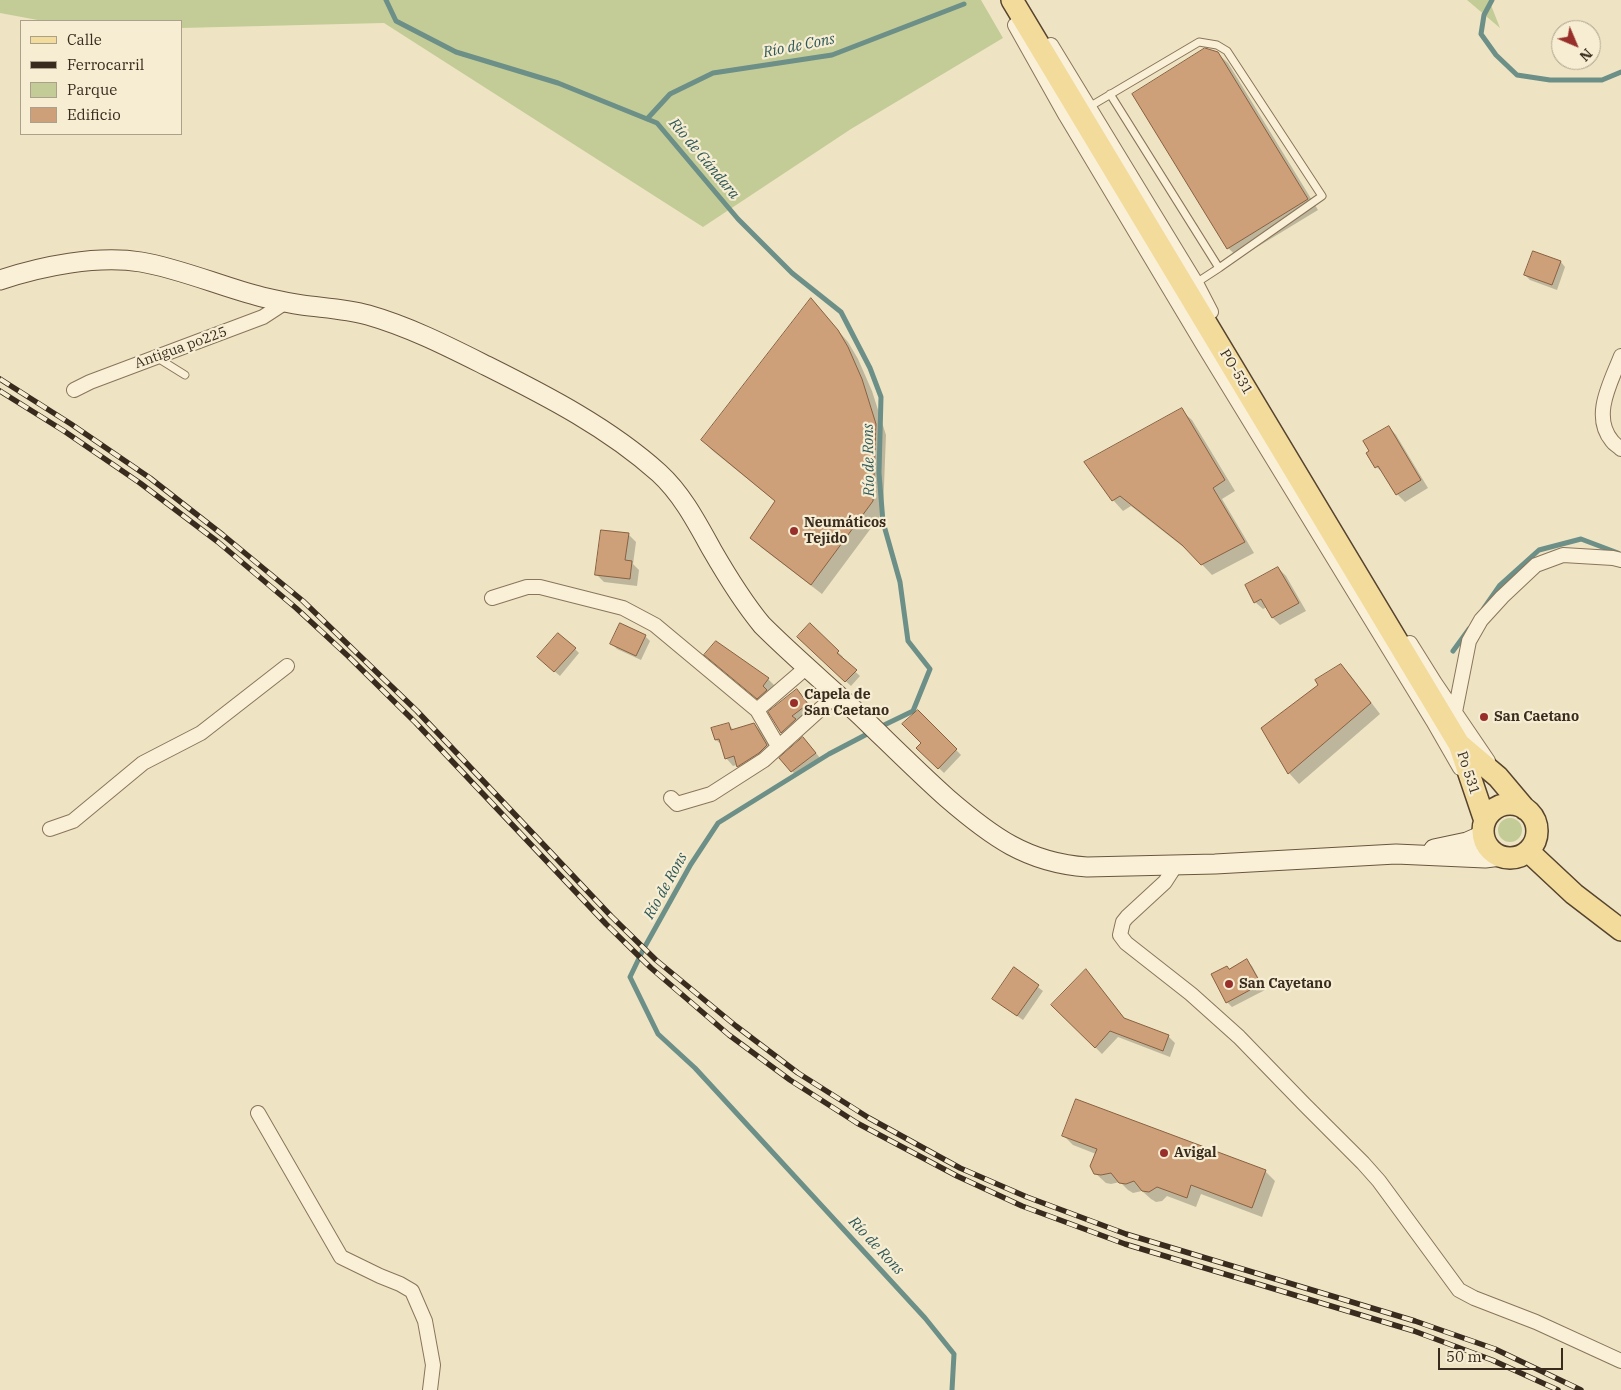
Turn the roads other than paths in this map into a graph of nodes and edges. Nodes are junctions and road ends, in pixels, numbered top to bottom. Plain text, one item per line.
1 (1002, 0) edge
2 (1012, 0) edge
3 (1023, 0) edge
4 (1110, 94) junction
5 (1089, 107) junction
6 (1219, 268) junction
7 (0, 280) edge
8 (1196, 284) junction
9 (286, 302) junction
10 (1621, 356) edge
11 (156, 357) junction
12 (185, 375) dead end
13 (74, 390) dead end
14 (1621, 449) edge
15 (1621, 560) edge
16 (492, 598) dead end
17 (287, 666) dead end
18 (807, 667) junction
19 (838, 694) junction
20 (757, 710) junction
21 (1455, 712) junction
22 (1459, 744) junction
23 (778, 746) junction
24 (1498, 777) junction
25 (1476, 796) junction
26 (671, 798) dead end
27 (1525, 809) junction
28 (1484, 828) junction
29 (50, 829) dead end
30 (1528, 851) junction
31 (1406, 854) junction
32 (1501, 856) junction
33 (1176, 865) junction
34 (1621, 930) edge
35 (258, 1113) dead end
36 (1621, 1361) edge
37 (430, 1390) edge

1 - 25 street, PO-531
2 - 22 main road, PO-531
3 - 5 street, PO-531
4 - 5 lane
4 - 6 lane
4 - 6 lane
5 - 8 street, PO-531
6 - 8 lane
7 - 9 main road
8 - 21 street, PO-531
9 - 11 street, Antigua po225
9 - 18 main road
10 - 14 street
11 - 12 lane
11 - 13 street, Antigua po225
15 - 21 street
16 - 20 street
17 - 29 street
18 - 19 main road
18 - 20 street
19 - 23 street
19 - 33 main road
20 - 23 street
21 - 24 street, PO-531
22 - 24 main road, Po 531
22 - 25 main road, Po 531
23 - 26 street
24 - 27 main road, PO-531
25 - 28 main road, Po 531
27 - 28 main road
27 - 30 main road
28 - 31 main road
28 - 32 main road
30 - 32 main road
30 - 34 main road
31 - 32 main road
31 - 33 main road
33 - 36 street
35 - 37 street

